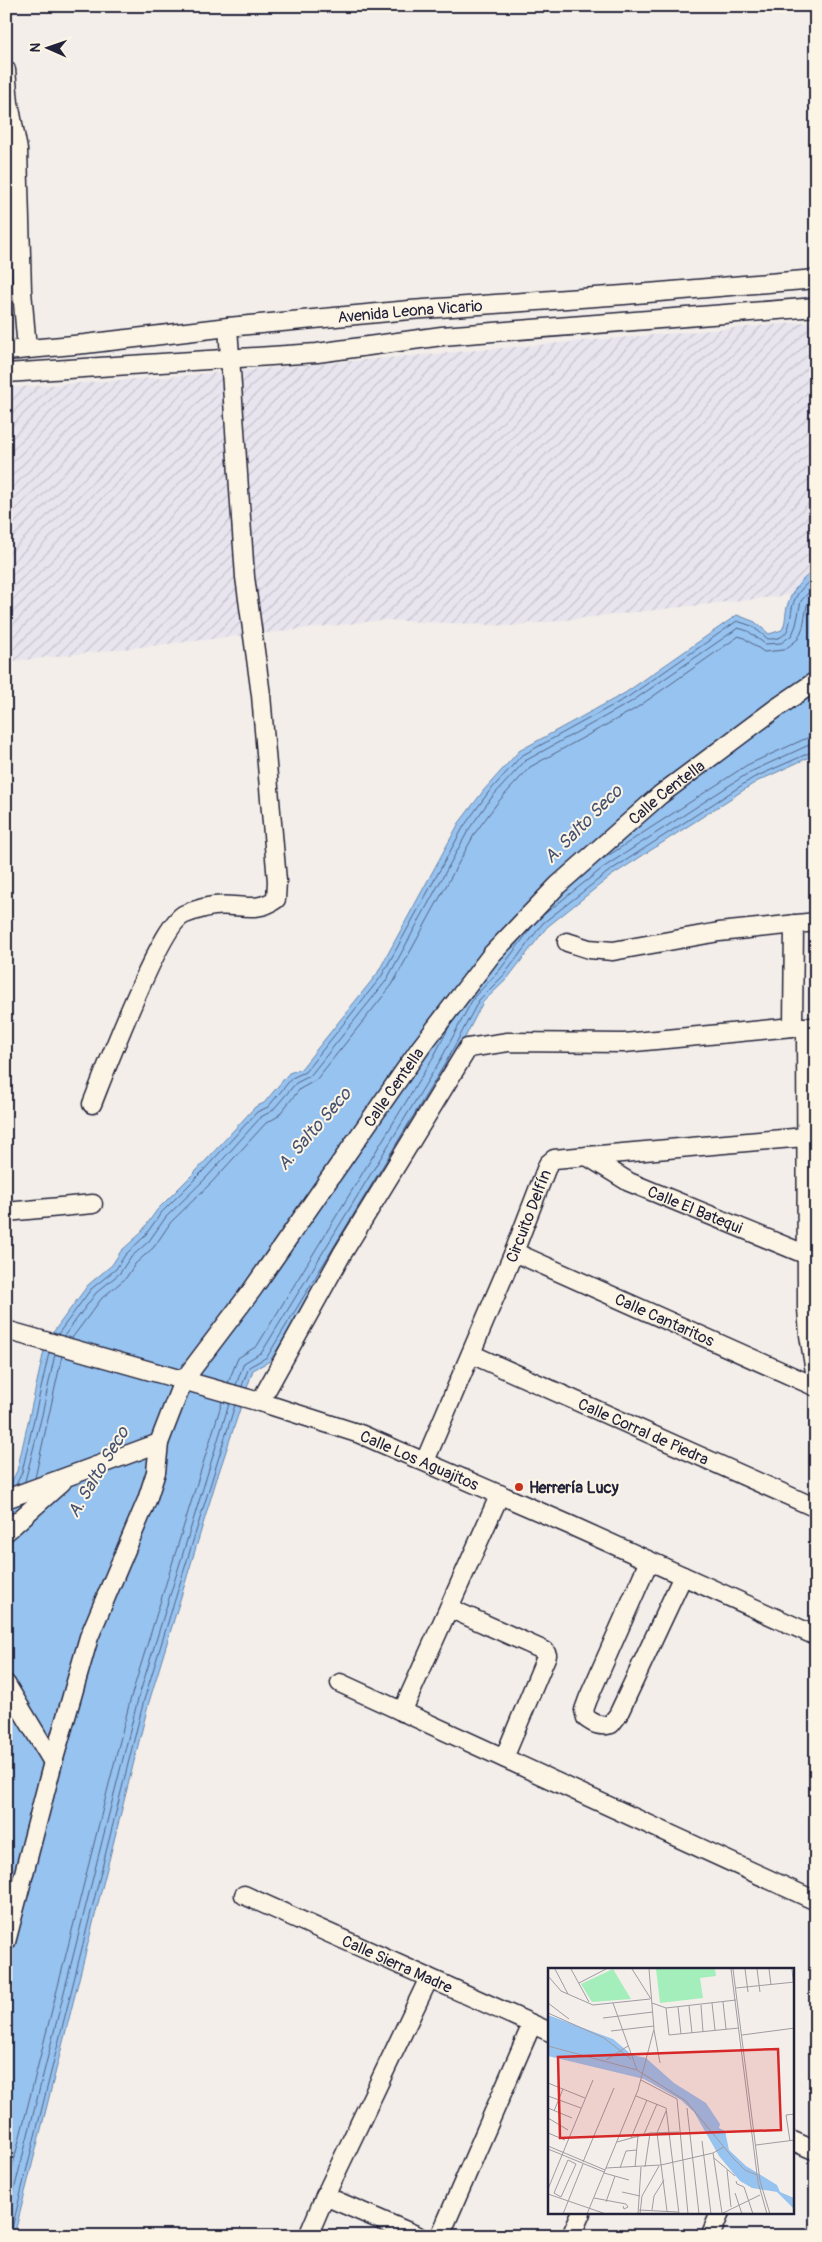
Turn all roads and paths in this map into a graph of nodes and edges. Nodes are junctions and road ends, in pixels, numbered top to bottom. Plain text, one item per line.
1 (6, 70) edge
2 (816, 279) edge
3 (816, 307) edge
4 (228, 327) junction
5 (27, 349) junction
6 (6, 350) edge
7 (230, 360) junction
8 (6, 373) edge
9 (816, 681) edge
10 (816, 922) edge
11 (794, 924) junction
12 (567, 942) dead end
13 (805, 1027) edge
14 (92, 1104) dead end
15 (812, 1136) edge
16 (587, 1156) junction
17 (93, 1204) dead end
18 (6, 1212) edge
19 (514, 1252) junction
20 (812, 1255) edge
21 (6, 1330) edge
22 (812, 1336) edge
23 (471, 1354) junction
24 (816, 1378) edge
25 (183, 1381) junction
26 (816, 1387) edge
27 (260, 1402) junction
28 (159, 1443) junction
29 (425, 1461) junction
30 (68, 1477) junction
31 (500, 1494) junction
32 (6, 1499) edge
33 (816, 1508) edge
34 (6, 1532) edge
35 (649, 1561) junction
36 (683, 1576) junction
37 (449, 1608) junction
38 (816, 1636) edge
39 (340, 1683) dead end
40 (6, 1684) edge
41 (402, 1712) junction
42 (504, 1758) junction
43 (53, 1762) junction
44 (244, 1895) dead end
45 (816, 1901) edge
46 (6, 1942) edge
47 (428, 1978) junction
48 (532, 2024) junction
49 (548, 2031) edge
50 (794, 2141) edge
51 (816, 2151) edge
52 (325, 2196) junction
53 (581, 2214) edge
54 (720, 2214) edge
55 (308, 2236) edge
56 (418, 2236) edge
57 (440, 2236) edge
58 (571, 2236) edge
59 (710, 2236) edge

1 - 5 street
2 - 4 street, Avenida Leona Vicario
3 - 7 street, Avenida Leona Vicario
4 - 5 street, Avenida Leona Vicario
4 - 7 street
5 - 6 street, Avenida Leona Vicario
7 - 8 street, Avenida Leona Vicario
7 - 14 street
9 - 25 street, Calle Centella
10 - 11 street
11 - 12 street
11 - 13 street
13 - 15 street
13 - 27 street
15 - 16 street, Circuito Delfín
15 - 20 street
16 - 19 street, Circuito Delfín
16 - 20 street, Calle El Batequi
17 - 18 street
19 - 23 street, Circuito Delfín
19 - 26 street, Calle Cantaritos
20 - 22 street
21 - 25 street, Calle Los Aguajitos
22 - 24 street
23 - 29 street, Circuito Delfín
23 - 33 street, Calle Corral de Piedra
25 - 27 street, Calle Los Aguajitos
25 - 28 street, Calle Centella
27 - 29 street, Calle Los Aguajitos
28 - 30 street
28 - 43 street, Calle Centella
29 - 31 street, Calle Los Aguajitos
30 - 32 street
30 - 34 street
31 - 35 street, Calle Los Aguajitos
31 - 37 street
35 - 36 street, Calle Los Aguajitos
35 - 36 street
36 - 38 street, Calle Los Aguajitos
37 - 41 street
37 - 42 street
39 - 41 street
40 - 43 street
41 - 42 street
42 - 45 street
43 - 46 street, Calle Centella
44 - 47 street, Calle Sierra Madre
47 - 48 street, Calle Sierra Madre
47 - 52 street
48 - 49 street, Calle Sierra Madre
48 - 57 street
50 - 51 street
52 - 55 street
52 - 56 street
53 - 58 street
54 - 59 street

